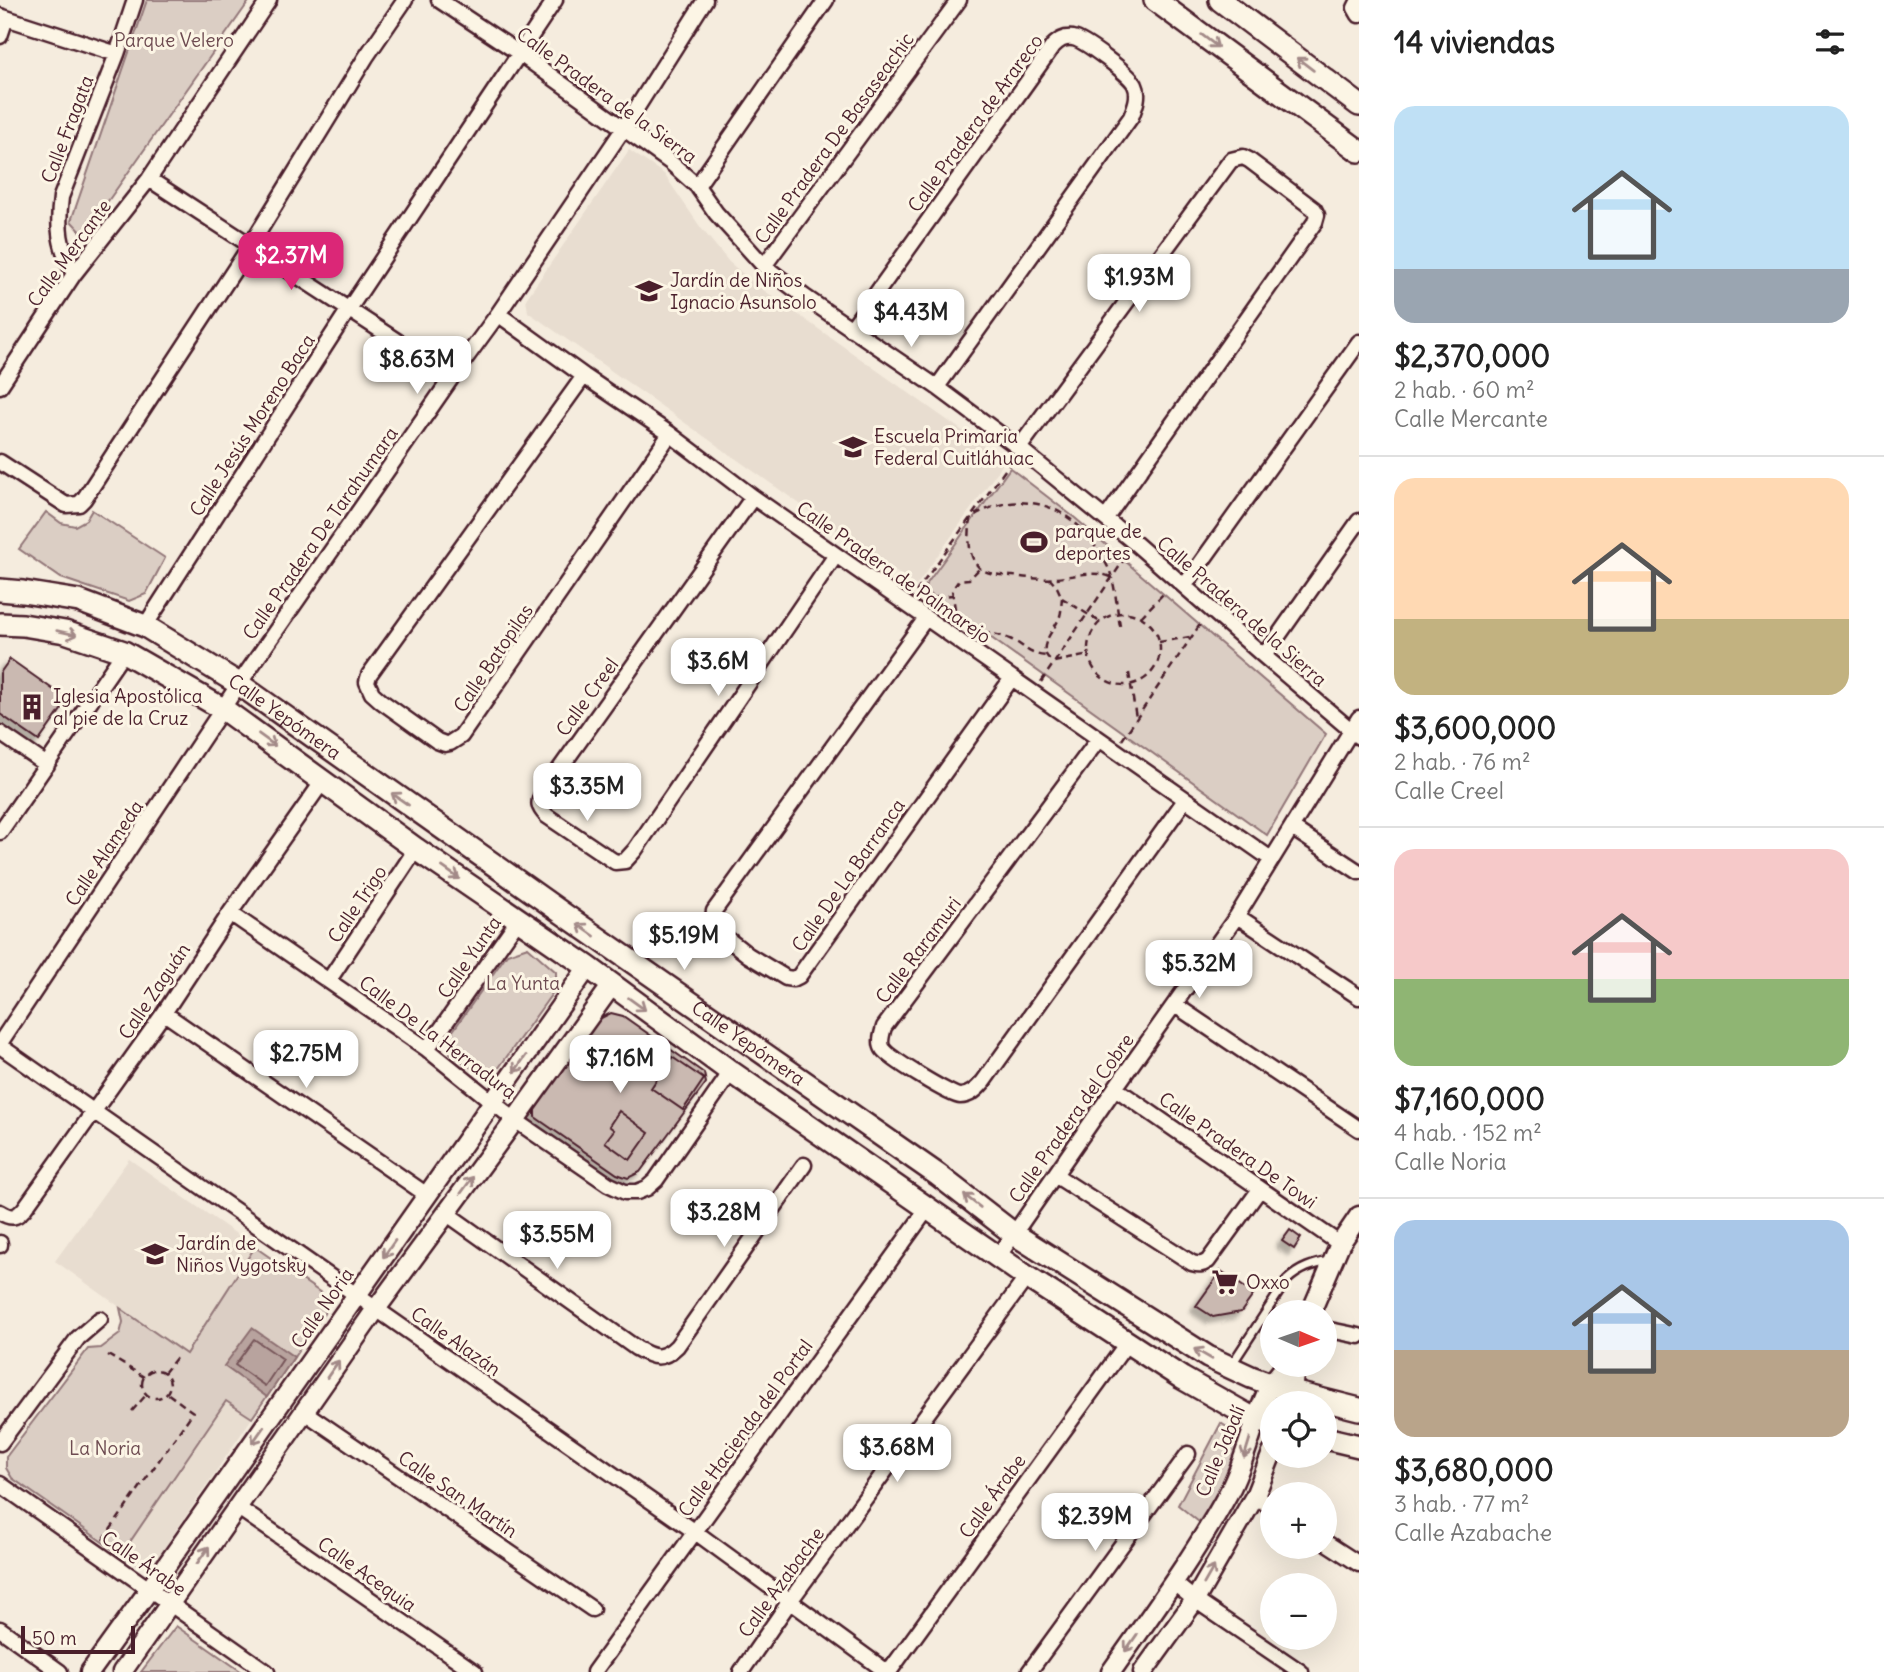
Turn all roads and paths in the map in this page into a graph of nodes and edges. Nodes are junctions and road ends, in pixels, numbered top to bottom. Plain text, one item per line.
1 (135, 0) edge
2 (269, 0) edge
3 (405, 0) edge
4 (439, 0) edge
5 (555, 0) edge
6 (705, 0) edge
7 (826, 0) edge
8 (959, 0) edge
9 (1155, 0) edge
10 (1221, 0) edge
11 (1359, 0) edge
12 (1359, 15) edge
13 (3, 17) edge
14 (0, 36) edge
15 (519, 52) junction
16 (117, 54) junction
17 (1359, 106) edge
18 (624, 128) junction
19 (1359, 151) edge
20 (149, 179) junction
21 (697, 186) junction
22 (250, 246) junction
23 (764, 266) junction
24 (74, 274) junction
25 (349, 309) junction
26 (498, 314) junction
27 (851, 329) junction
28 (1359, 342) edge
29 (5, 367) edge
30 (584, 376) junction
31 (452, 377) junction
32 (0, 386) edge
33 (937, 387) junction
34 (670, 434) junction
35 (1015, 454) junction
36 (0, 462) edge
37 (753, 497) junction
38 (971, 517) junction
39 (1106, 518) junction
40 (1359, 521) edge
41 (1135, 542) junction
42 (836, 555) junction
43 (981, 568) junction
44 (1111, 577) junction
45 (1049, 578) junction
46 (1185, 585) junction
47 (0, 590) edge
48 (916, 592) dead end
49 (1165, 592) dead end
50 (952, 595) junction
51 (925, 598) dead end
52 (1062, 598) junction
53 (1087, 613) junction
54 (1118, 613) junction
55 (1141, 617) junction
56 (926, 618) junction
57 (957, 621) dead end
58 (1100, 622) junction
59 (1200, 623) dead end
60 (0, 624) edge
61 (145, 626) junction
62 (1120, 626) dead end
63 (971, 631) dead end
64 (1190, 637) junction
65 (1159, 642) junction
66 (124, 652) junction
67 (1088, 655) junction
68 (1047, 656) junction
69 (1264, 656) junction
70 (1054, 662) junction
71 (1129, 673) dead end
72 (1012, 678) junction
73 (239, 684) junction
74 (1130, 684) junction
75 (1033, 693) junction
76 (223, 709) junction
77 (1359, 718) edge
78 (1136, 719) junction
79 (0, 733) edge
80 (1355, 735) edge
81 (1098, 740) junction
82 (1115, 751) junction
83 (47, 765) junction
84 (323, 780) junction
85 (1185, 800) junction
86 (1293, 828) junction
87 (0, 832) edge
88 (416, 849) junction
89 (1271, 859) junction
90 (1359, 873) edge
91 (230, 913) junction
92 (1237, 916) junction
93 (518, 920) junction
94 (588, 967) junction
95 (329, 980) junction
96 (611, 985) junction
97 (1359, 997) edge
98 (1175, 1005) junction
99 (164, 1013) junction
100 (0, 1045) edge
101 (427, 1049) junction
102 (731, 1072) junction
103 (1115, 1088) junction
104 (494, 1102) junction
105 (94, 1110) junction
106 (515, 1120) junction
107 (1359, 1129) edge
108 (804, 1165) dead end
109 (1055, 1175) junction
110 (1260, 1189) junction
111 (427, 1195) junction
112 (928, 1208) junction
113 (446, 1213) junction
114 (6, 1215) edge
115 (1359, 1216) edge
116 (1014, 1234) junction
117 (1340, 1244) junction
118 (999, 1257) junction
119 (1333, 1261) junction
120 (1027, 1277) junction
121 (356, 1295) junction
122 (1316, 1300) edge
123 (376, 1309) junction
124 (100, 1319) dead end
125 (1337, 1331) edge
126 (1359, 1336) edge
127 (1126, 1343) junction
128 (108, 1355) dead end
129 (177, 1357) dead end
130 (1230, 1368) junction
131 (164, 1373) junction
132 (144, 1377) junction
133 (1277, 1377) edge
134 (1271, 1384) junction
135 (1270, 1391) edge
136 (1281, 1391) edge
137 (167, 1393) junction
138 (146, 1395) junction
139 (1337, 1405) edge
140 (1359, 1409) edge
141 (132, 1411) dead end
142 (303, 1411) junction
143 (1260, 1420) edge
144 (1260, 1429) edge
145 (1337, 1441) edge
146 (0, 1443) edge
147 (1359, 1446) edge
148 (1188, 1454) dead end
149 (1266, 1468) edge
150 (0, 1484) edge
151 (1255, 1496) junction
152 (1260, 1500) edge
153 (237, 1507) junction
154 (694, 1531) junction
155 (1337, 1550) edge
156 (95, 1552) junction
157 (1359, 1564) edge
158 (1174, 1583) junction
159 (149, 1590) junction
160 (1195, 1600) junction
161 (790, 1601) junction
162 (169, 1604) junction
163 (592, 1609) dead end
164 (0, 1629) edge
165 (60, 1672) edge
166 (90, 1672) edge
167 (122, 1672) edge
168 (267, 1672) edge
169 (475, 1672) edge
170 (594, 1672) edge
171 (741, 1672) edge
172 (888, 1672) edge
173 (1029, 1672) edge
174 (1111, 1672) edge
175 (1143, 1672) edge
176 (1301, 1672) edge

1 - 16 street, Calle Fragata
2 - 20 street, Calle Mercante
3 - 22 street
4 - 15 street, Calle Pradera de la Sierra
5 - 15 street, Calle Jesús Moreno Baca
6 - 18 street, Calle Pradera De Tarahumara
7 - 21 street
8 - 23 street, Calle Pradera De Basaseachic
9 -> 19 main road
17 -> 10 main road
11 - 12 street
13 - 14 street
13 - 16 street
15 - 18 street, Calle Pradera de la Sierra
15 - 25 street, Calle Jesús Moreno Baca
16 - 24 street, Calle Fragata
18 - 21 street, Calle Pradera de la Sierra
18 - 26 street, Calle Pradera De Tarahumara
20 - 22 street
20 - 24 street, Calle Mercante
21 - 23 street, Calle Pradera de la Sierra
22 - 25 street
22 - 36 street
23 - 27 street, Calle Pradera de la Sierra
24 - 29 street, Calle Mercante
25 - 31 street
25 - 61 street, Calle Jesús Moreno Baca
26 - 30 street, Calle Pradera de Palmarejo
26 - 31 street, Calle Pradera De Tarahumara
27 - 33 street, Calle Pradera de la Sierra
27 - 33 street, Calle Pradera de Arareco
28 - 46 street
29 - 32 street, Calle Mercante
30 - 34 street, Calle Pradera de Palmarejo
30 - 34 street, Calle Batopilas
31 - 73 street, Calle Pradera De Tarahumara
33 - 35 street, Calle Pradera de la Sierra
34 - 37 street, Calle Pradera de Palmarejo
35 - 38 path
35 - 39 street, Calle Pradera de la Sierra
35 - 39 street
37 - 42 street, Calle Pradera de Palmarejo
37 - 42 street, Calle Creel
38 - 43 path
38 - 44 path
38 - 48 path
39 - 41 street, Calle Pradera de la Sierra
40 - 69 street
41 - 44 path
41 - 46 street, Calle Pradera de la Sierra
42 - 56 street, Calle Pradera de Palmarejo
43 - 45 path
43 - 50 path
44 - 45 path
44 - 53 path
44 - 54 path
45 - 52 path
46 - 69 street, Calle Pradera de la Sierra
47 - 61 main road, Calle Yepómera
49 - 55 path
50 - 51 path
50 - 57 path
52 - 53 path
52 - 68 path
53 - 58 path
53 - 70 path
54 - 55 path
54 - 58 path
54 - 62 path
55 - 65 path
56 - 72 street, Calle Pradera de Palmarejo
56 - 72 street, Calle De La Barranca
58 - 67 path
59 - 64 path
60 -> 66 main road, Calle Yepómera
61 - 73 main road, Calle Yepómera
63 - 68 path
64 - 65 path
64 - 78 path
65 - 74 path
66 - 76 main road, Calle Yepómera
66 - 83 street
67 - 70 path
67 - 74 path
68 - 70 path
69 - 80 street, Calle Pradera de la Sierra
70 - 75 path
71 - 74 path
72 - 75 street, Calle Pradera de Palmarejo
73 - 76 street, Calle Alameda
116 -> 73 main road, Calle Yepómera
74 - 78 path
75 - 81 street, Calle Pradera de Palmarejo
76 -> 84 main road, Calle Yepómera
76 - 100 street, Calle Alameda
77 - 80 street, Calle Pradera del Cobre
78 - 82 path
79 - 83 street
80 - 86 street, Calle Pradera del Cobre
81 - 82 street, Calle Pradera de Palmarejo
81 - 85 street, Calle Raramuri
82 - 85 street, Calle Pradera de Palmarejo
83 - 87 street
84 - 88 main road, Calle Yepómera
84 - 91 street, Calle Zaguán
85 - 89 street, Calle Pradera de Palmarejo
86 - 89 street, Calle Pradera del Cobre
86 - 90 street
88 -> 93 main road, Calle Yepómera
88 - 95 street, Calle Trigo
89 - 92 street, Calle Pradera del Cobre
91 - 95 street, Calle De La Herradura
91 - 99 street, Calle Zaguán
92 - 97 street
92 - 98 street, Calle Pradera del Cobre
93 - 94 main road, Calle Yepómera
93 - 101 street, Calle Yunta
94 - 96 main road, Calle Yepómera
94 -> 104 street, Calle Noria
95 - 101 street, Calle De La Herradura
96 -> 102 main road, Calle Yepómera
96 - 106 street
98 - 103 street, Calle Pradera del Cobre
98 - 107 street
99 - 105 street, Calle Zaguán
99 - 111 street
100 - 105 street, Calle Alazán
101 - 104 street, Calle De La Herradura
102 - 106 street, Calle De La Herradura
102 - 112 main road, Calle Yepómera
103 - 109 street, Calle Pradera del Cobre
103 - 110 street, Calle Pradera De Towi
104 - 106 street, Calle De La Herradura
104 - 111 street, Calle Noria
105 - 114 street, Calle Zaguán
105 - 121 street, Calle Alazán
113 -> 106 street
108 - 113 street
109 - 110 street
109 - 116 street, Calle Pradera del Cobre
110 - 117 street, Calle Pradera De Towi
111 -> 121 street, Calle Noria
112 - 118 main road, Calle Yepómera
112 - 154 street, Calle Hacienda del Portal
113 - 123 street
115 - 117 street
116 - 118 street, Calle Pradera del Cobre
130 -> 116 main road, Calle Yepómera
117 - 119 street
118 - 120 main road, Calle Yepómera
119 - 122 street
119 - 130 lane
120 - 127 main road, Calle Yepómera
120 - 161 street, Calle Azabache
121 - 123 street, Calle Alazán
121 -> 159 street, Calle Noria
142 -> 123 street
123 - 154 street, Calle Alazán
124 - 146 street
125 - 126 street
127 - 143 main road, Calle Yepómera
127 - 172 street, Calle Árabe
128 - 132 path
129 - 131 path
130 - 134 main road, Calle Yepómera
131 - 132 path
131 - 137 path
132 - 138 path
133 - 134 street, Calle Jabalí
134 - 135 street, Calle Jabalí
134 - 136 main road, Calle Yepómera
137 - 138 path
137 - 156 path
138 - 141 path
139 - 140 main road, Calle Yepómera
142 - 153 street
142 - 163 street, Calle San Martín
144 -> 158 street, Calle Jabalí
145 - 147 main road
148 - 173 street
149 - 151 street
150 - 156 street, Calle Árabe
151 - 152 street
160 -> 151 street
162 -> 153 street
153 - 169 street, Calle Acequia
154 - 161 street, Calle Alazán
154 - 170 street, Calle Hacienda del Portal
155 - 157 street
156 - 159 street, Calle Árabe
158 - 160 street
158 -> 174 street, Calle Jabalí
159 - 162 street, Calle Árabe
159 - 166 street, Calle Noria
160 - 175 street
160 - 176 street
161 - 171 street, Calle Azabache
161 - 172 street, Calle Alazán
162 - 167 street
162 - 168 street, Calle Árabe
164 - 165 street

